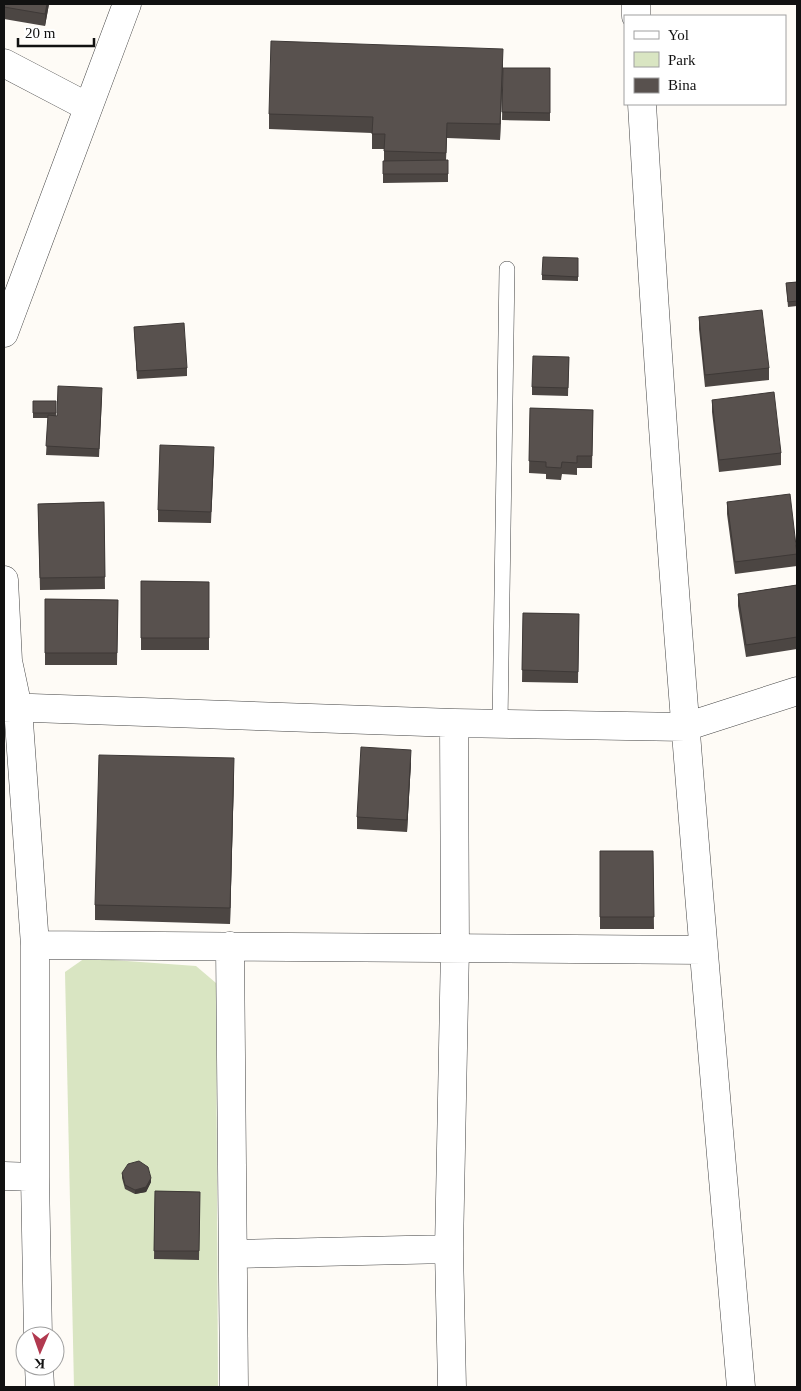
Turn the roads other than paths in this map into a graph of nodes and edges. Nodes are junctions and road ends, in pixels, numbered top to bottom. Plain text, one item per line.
1 (127, 4) edge
2 (4, 63) edge
3 (642, 105) edge
4 (88, 107) junction
5 (507, 269) dead end
6 (4, 333) edge
7 (4, 580) edge
8 (797, 691) edge
9 (11, 708) edge
10 (454, 723) junction
11 (500, 724) junction
12 (684, 727) junction
13 (36, 945) junction
14 (230, 946) junction
15 (455, 948) junction
16 (703, 950) junction
17 (4, 1176) edge
18 (34, 1177) junction
19 (449, 1249) junction
20 (234, 1254) junction
21 (38, 1326) edge
22 (234, 1387) edge
23 (452, 1387) edge
24 (742, 1387) edge

1 - 4 street
2 - 4 street
3 - 12 street
4 - 6 street
5 - 11 lane
7 - 9 street
8 - 12 street
9 - 10 street
9 - 13 street
10 - 11 street
10 - 15 street
11 - 12 street
12 - 16 street
13 - 14 street
13 - 18 street
14 - 15 street
14 - 20 street
15 - 16 street
15 - 19 street
16 - 24 street
17 - 18 street
18 - 21 street
19 - 20 street
19 - 23 street
20 - 22 street

